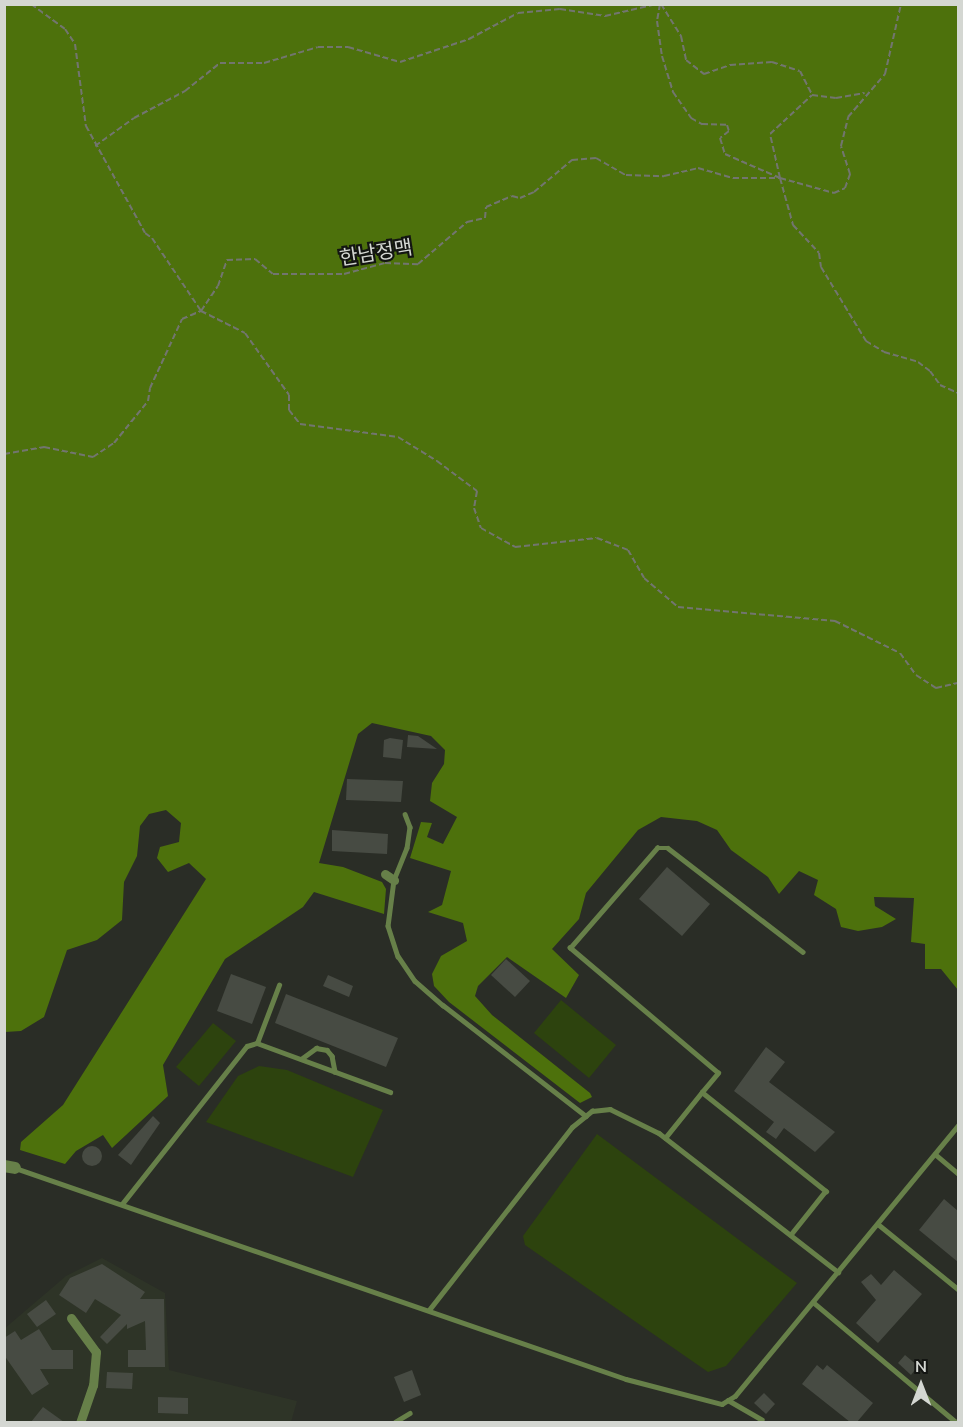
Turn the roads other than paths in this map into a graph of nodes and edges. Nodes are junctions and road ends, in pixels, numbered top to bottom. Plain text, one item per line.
1 (405, 814) dead end
2 (803, 952) dead end
3 (279, 985) dead end
4 (257, 1043) junction
5 (301, 1059) junction
6 (335, 1072) junction
7 (390, 1092) dead end
8 (702, 1092) junction
9 (586, 1116) junction
10 (958, 1125) edge
11 (665, 1138) junction
12 (935, 1154) junction
13 (10, 1167) edge
14 (958, 1173) edge
15 (122, 1204) junction
16 (878, 1224) junction
17 (790, 1235) junction
18 (838, 1272) junction
19 (958, 1289) edge
20 (813, 1302) junction
21 (429, 1310) junction
22 (71, 1318) dead end
23 (728, 1401) junction
24 (410, 1413) dead end
25 (762, 1420) dead end
26 (80, 1422) edge
27 (395, 1422) edge
28 (956, 1422) edge

1 - 9 lane
2 - 8 lane
3 - 4 lane
4 - 5 lane
4 - 15 lane
5 - 6 lane
5 - 6 lane
6 - 7 lane
8 - 11 lane
8 - 17 lane
9 - 11 lane
9 - 21 lane
10 - 12 lane
11 - 17 lane
12 - 14 lane
12 - 16 lane
13 - 15 lane
15 - 21 lane
16 - 18 lane
16 - 19 lane
17 - 18 lane
18 - 20 lane
20 - 23 lane
20 - 28 lane
21 - 23 lane
22 - 26 street
23 - 25 lane
24 - 27 lane

